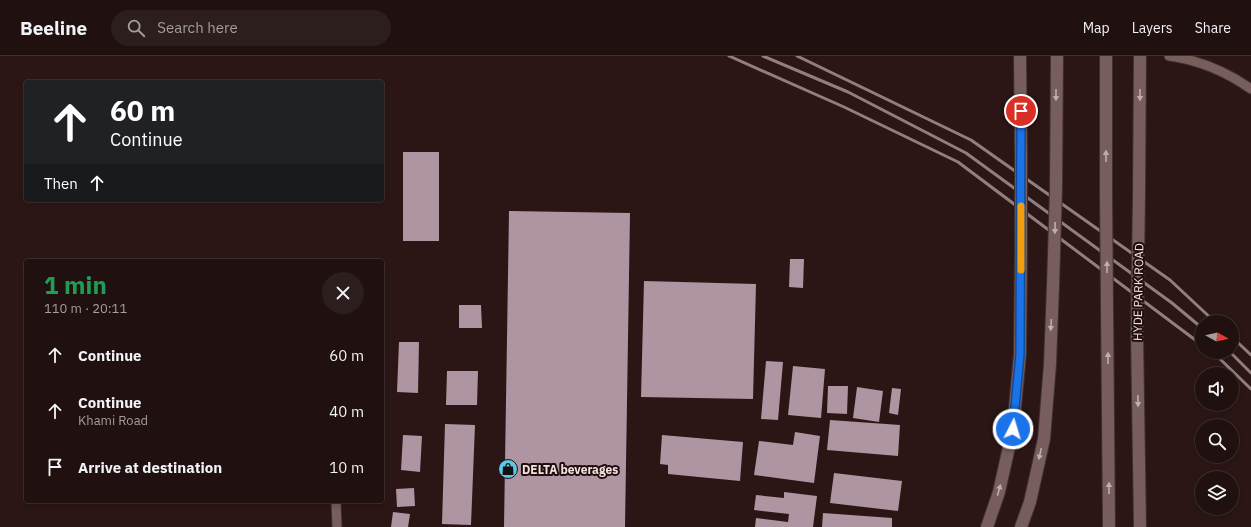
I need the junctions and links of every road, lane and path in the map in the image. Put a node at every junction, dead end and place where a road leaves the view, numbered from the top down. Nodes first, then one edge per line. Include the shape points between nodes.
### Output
1 (1020, 56) edge
2 (1057, 56) edge
3 (1106, 56) edge
4 (1140, 56) edge
5 (1169, 56) edge
6 (1251, 89) edge
7 (336, 503) edge
8 (337, 527) edge
9 (986, 527) edge
10 (1021, 527) edge
11 (1109, 527) edge
12 (1140, 527) edge

9 -> 1 main road, bridge via 999,492 1013,429 1020,354
2 -> 10 main road, bridge via 1056,189 1050,364 1044,439 1030,502
11 -> 3 main road, bridge
4 -> 12 main road, HYDE PARK ROAD, bridge via 1137,334
5 - 6 lane via 1207,65
7 - 8 lane

